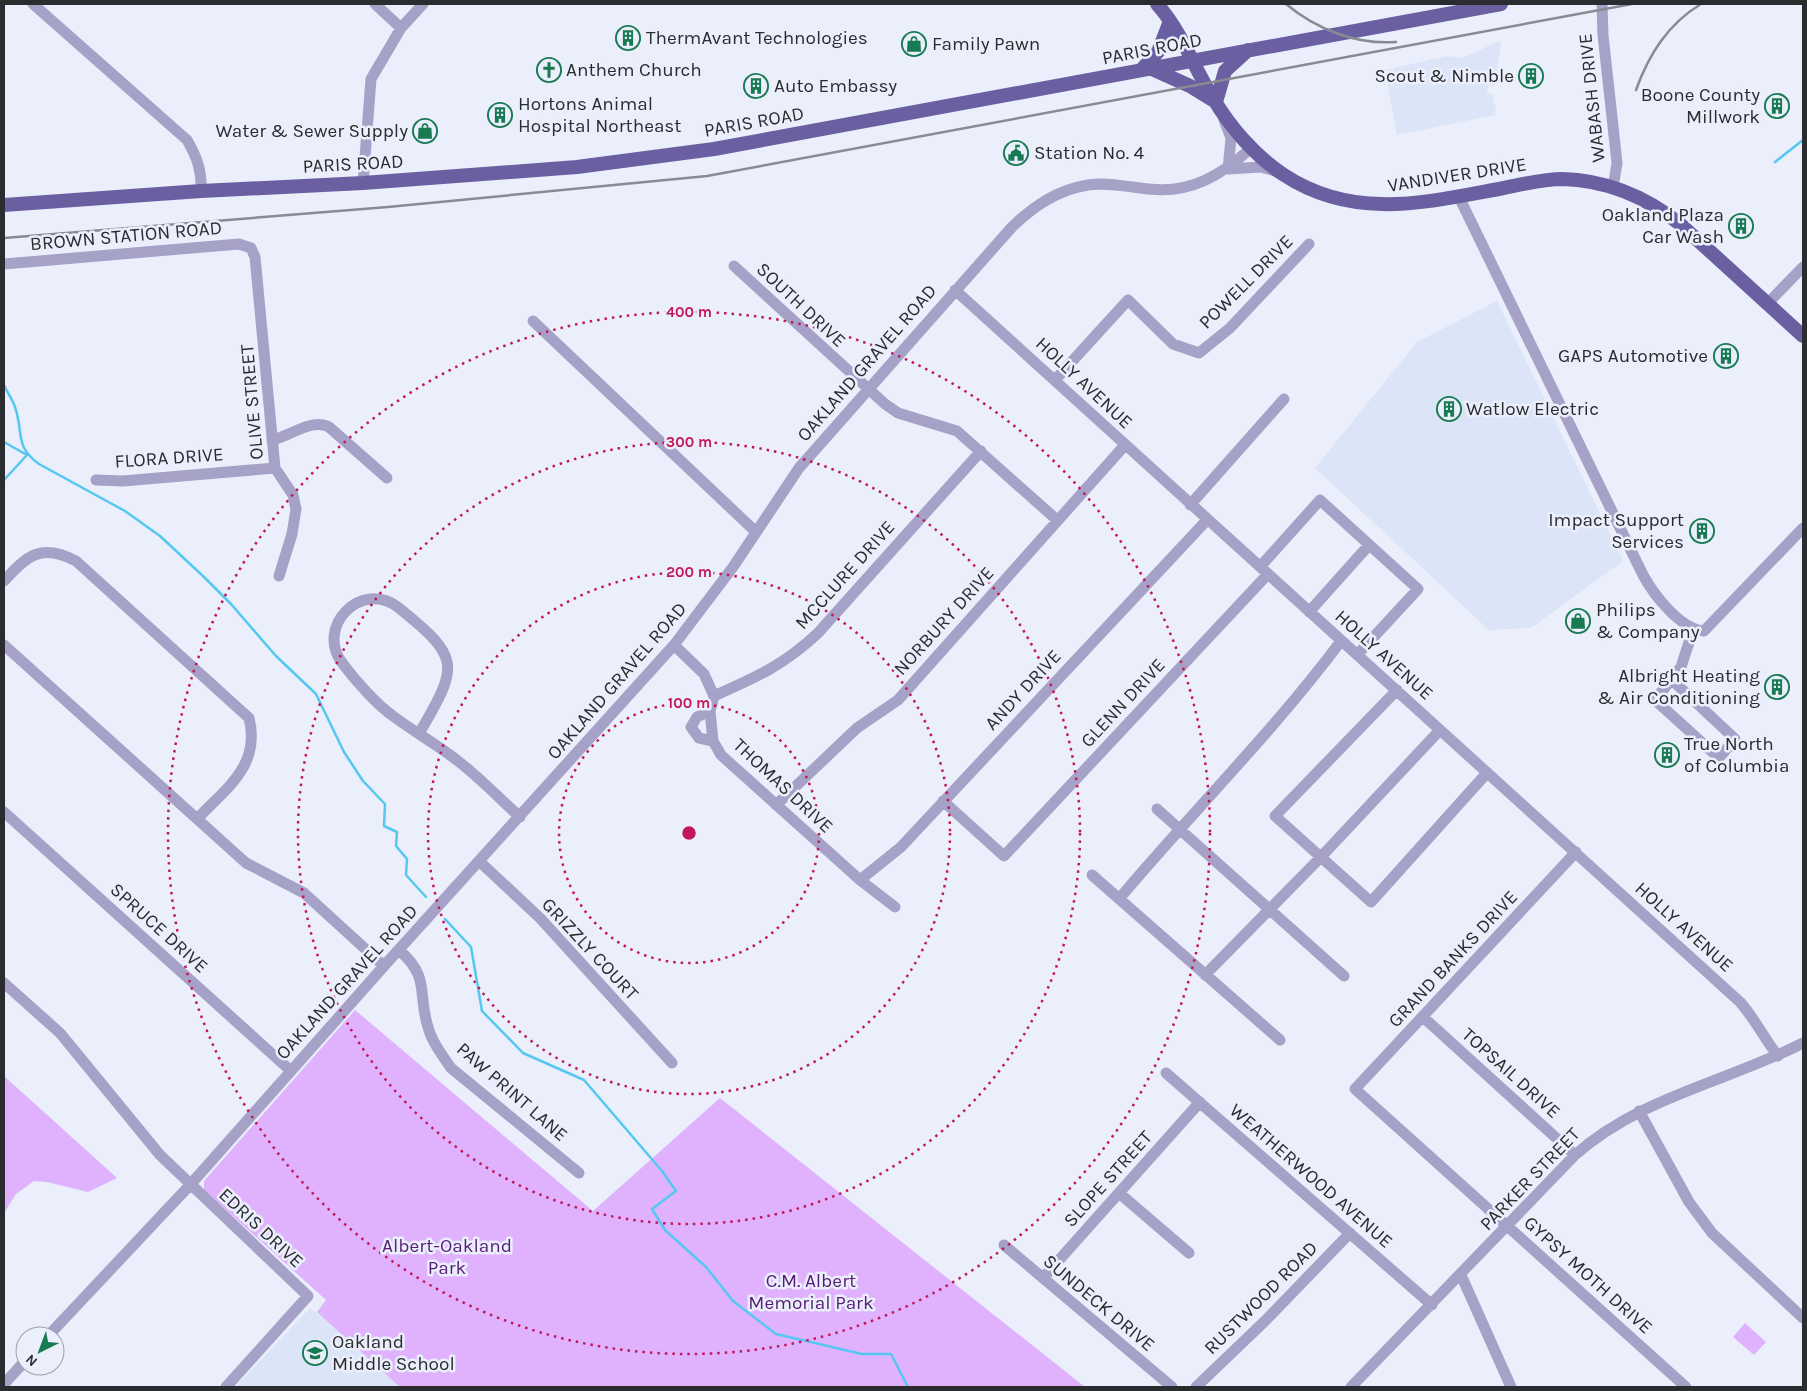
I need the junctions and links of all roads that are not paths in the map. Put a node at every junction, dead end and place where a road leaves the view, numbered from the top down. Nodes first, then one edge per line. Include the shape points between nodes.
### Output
1 (33, 4) edge
2 (375, 4) edge
3 (423, 4) edge
4 (1157, 4) edge
5 (1501, 4) edge
6 (1602, 4) edge
7 (1170, 21) junction
8 (401, 28) junction
9 (1248, 50) junction
10 (1194, 60) junction
11 (1146, 69) junction
12 (1218, 105) junction
13 (1251, 148) junction
14 (1228, 169) junction
15 (1283, 174) junction
16 (363, 184) junction
17 (1613, 188) junction
18 (201, 191) junction
19 (1458, 197) junction
20 (4, 205) edge
21 (1309, 244) dead end
22 (251, 248) joint
23 (4, 264) edge
24 (734, 266) dead end
25 (1803, 267) edge
26 (955, 290) junction
27 (1768, 303) junction
28 (533, 322) dead end
29 (1803, 336) edge
30 (1055, 380) junction
31 (867, 389) junction
32 (1284, 399) dead end
33 (272, 440) junction
34 (1124, 444) junction
35 (981, 452) junction
36 (275, 468) junction
37 (387, 478) dead end
38 (96, 480) dead end
39 (1190, 505) junction
40 (1057, 520) junction
41 (1207, 520) junction
42 (1803, 528) edge
43 (756, 532) junction
44 (1369, 545) junction
45 (1264, 570) junction
46 (279, 576) dead end
47 (4, 581) edge
48 (1309, 612) junction
49 (1699, 631) junction
50 (1341, 641) junction
51 (4, 645) edge
52 (674, 645) junction
53 (1357, 655) junction
54 (1672, 680) junction
55 (1398, 690) junction
56 (714, 696) junction
57 (710, 711) junction
58 (1440, 730) junction
59 (420, 732) junction
60 (713, 741) junction
61 (1486, 774) junction
62 (943, 801) junction
63 (776, 805) junction
64 (1157, 809) dead end
65 (4, 812) edge
66 (520, 817) junction
67 (197, 819) junction
68 (1180, 827) junction
69 (1576, 852) junction
70 (1320, 858) junction
71 (479, 861) junction
72 (1092, 874) dead end
73 (860, 880) junction
74 (1119, 899) junction
75 (895, 907) dead end
76 (1271, 908) junction
77 (400, 950) junction
78 (384, 966) junction
79 (1205, 975) junction
80 (1344, 976) dead end
81 (4, 983) edge
82 (1423, 1017) junction
83 (1280, 1040) dead end
84 (1803, 1043) edge
85 (1778, 1056) junction
86 (672, 1063) dead end
87 (291, 1071) junction
88 (1166, 1073) dead end
89 (1355, 1089) joint
90 (1200, 1102) junction
91 (1639, 1112) junction
92 (1575, 1155) junction
93 (579, 1173) dead end
94 (190, 1185) junction
95 (1119, 1193) junction
96 (1508, 1226) junction
97 (1350, 1233) junction
98 (1004, 1245) dead end
99 (1189, 1253) dead end
100 (1461, 1276) junction
101 (1043, 1278) junction
102 (1432, 1305) junction
103 (1803, 1318) edge
104 (57, 1326) edge
105 (15, 1372) edge
106 (4, 1384) edge
107 (226, 1387) edge
108 (1172, 1387) edge
109 (1196, 1387) edge
110 (1351, 1387) edge
111 (1511, 1387) edge
112 (1686, 1387) edge

1 - 18 street via 187,140 199,163
2 - 8 street
3 - 8 street
4 - 7 main road, VANDIVER DRIVE
5 - 9 main road, PARIS ROAD
6 - 17 street, WABASH DRIVE via 1617,163
7 - 10 main road, VANDIVER DRIVE
7 - 11 main road via 1158,52
8 - 16 street via 371,79
9 - 10 main road, PARIS ROAD
9 - 12 main road via 1225,71
10 - 11 main road, PARIS ROAD
10 - 12 main road, VANDIVER DRIVE
11 - 12 main road via 1190,86
11 - 16 main road, PARIS ROAD via 714,149 577,167
12 - 13 main road, VANDIVER DRIVE
12 - 14 street via 1230,138
13 - 14 street, OAKLAND GRAVEL ROAD
13 - 15 main road, VANDIVER DRIVE
14 - 15 street via 1261,167
14 - 26 street, OAKLAND GRAVEL ROAD via 1200,183 1174,189 1087,185 1051,196 1028,211
15 - 19 main road, VANDIVER DRIVE via 1311,190 1339,200 1368,205
16 - 18 main road, PARIS ROAD
17 - 19 main road, VANDIVER DRIVE via 1562,179
17 - 27 main road, VANDIVER DRIVE via 1636,195 1660,209
18 - 20 main road, PARIS ROAD
19 - 49 street via 1642,575 1662,603
21 - 30 street, POWELL DRIVE via 1230,328 1199,353 1173,344 1128,300
22 - 23 street, BROWN STATION ROAD via 239,244
22 - 33 street, OLIVE STREET via 256,257
24 - 31 street, SOUTH DRIVE
25 - 27 street
26 - 30 street, HOLLY AVENUE
26 - 31 street, OAKLAND GRAVEL ROAD
27 - 29 main road, VANDIVER DRIVE
28 - 43 street
30 - 34 street, HOLLY AVENUE
31 - 35 street, SOUTH DRIVE via 898,413 958,431
31 - 43 street, OAKLAND GRAVEL ROAD via 800,468
32 - 39 street
33 - 36 street, OLIVE STREET
33 - 37 street via 322,424
34 - 39 street, HOLLY AVENUE
34 - 40 street, NORBURY DRIVE
35 - 40 street, SOUTH DRIVE
35 - 56 street, MCCLURE DRIVE via 794,656 765,674
36 - 38 street, FLORA DRIVE via 123,481
36 - 46 street, OLIVE STREET via 293,495 296,509
39 - 41 street, HOLLY AVENUE
40 - 63 street, NORBURY DRIVE via 898,700 857,728
41 - 45 street, HOLLY AVENUE
41 - 62 street, ANDY DRIVE
42 - 49 street
43 - 52 street, OAKLAND GRAVEL ROAD
44 - 45 street, GLENN DRIVE via 1320,500
44 - 48 street
44 - 53 street via 1418,589
45 - 48 street, HOLLY AVENUE
45 - 62 street, GLENN DRIVE via 1004,856
47 - 67 street via 19,564 38,552 59,552 76,561 249,718 253,735 251,754 240,774
48 - 50 street, HOLLY AVENUE
49 - 54 street
50 - 53 street, HOLLY AVENUE
50 - 68 street via 1304,691
51 - 67 street
52 - 56 street via 704,674
52 - 66 street, OAKLAND GRAVEL ROAD
53 - 55 street, HOLLY AVENUE
54 - 54 street via 1735,739 1718,758 1655,700
55 - 58 street, HOLLY AVENUE
55 - 70 street via 1275,816
56 - 57 street, THOMAS DRIVE
57 - 60 street, THOMAS DRIVE
57 - 60 street via 697,717 691,727 699,738
58 - 61 street, HOLLY AVENUE
58 - 70 street
59 - 59 street via 392,715 342,663 336,652 333,638 336,625 354,604 366,598 393,604 444,650 449,676
59 - 66 street via 460,762
60 - 63 street, THOMAS DRIVE via 721,756
61 - 69 street, HOLLY AVENUE
61 - 70 street via 1371,902
62 - 73 street, ANDY DRIVE via 901,847
63 - 73 street, THOMAS DRIVE
64 - 68 street
65 - 87 street, SPRUCE DRIVE
66 - 71 street, OAKLAND GRAVEL ROAD
67 - 78 street via 246,863 304,893
68 - 74 street
68 - 76 street
69 - 82 street, GRAND BANKS DRIVE
69 - 85 street, HOLLY AVENUE via 1740,1002
70 - 76 street
71 - 77 street, OAKLAND GRAVEL ROAD
71 - 86 street, GRIZZLY COURT via 540,918
72 - 74 street
73 - 75 street, THOMAS DRIVE
74 - 79 street
76 - 79 street
76 - 80 street
77 - 78 street, OAKLAND GRAVEL ROAD
77 - 93 street, PAW PRINT LANE via 413,962 422,981 428,1027 438,1050 451,1068
78 - 87 street, OAKLAND GRAVEL ROAD
79 - 83 street
81 - 94 street, EDRIS DRIVE via 60,1034 160,1155
82 - 89 street, GRAND BANKS DRIVE
82 - 92 street, TOPSAIL DRIVE
84 - 85 street, PARKER STREET
85 - 91 street, PARKER STREET
87 - 94 street, OAKLAND GRAVEL ROAD
88 - 90 street, WEATHERWOOD AVENUE
89 - 96 street, GYPSY MOTH DRIVE
90 - 95 street, SLOPE STREET
90 - 97 street, WEATHERWOOD AVENUE
91 - 92 street, PARKER STREET via 1597,1136
91 - 103 street via 1689,1202 1712,1233
92 - 96 street, PARKER STREET
94 - 104 street, OAKLAND GRAVEL ROAD
94 - 107 street, EDRIS DRIVE via 308,1296
95 - 99 street
95 - 101 street, SLOPE STREET
96 - 100 street, PARKER STREET
96 - 112 street, GYPSY MOTH DRIVE
97 - 102 street, WEATHERWOOD AVENUE
97 - 109 street, RUSTWOOD ROAD
98 - 101 street, SUNDECK DRIVE
100 - 102 street, PARKER STREET
100 - 111 street
101 - 108 street, SUNDECK DRIVE
102 - 110 street, PARKER STREET
105 - 106 street

